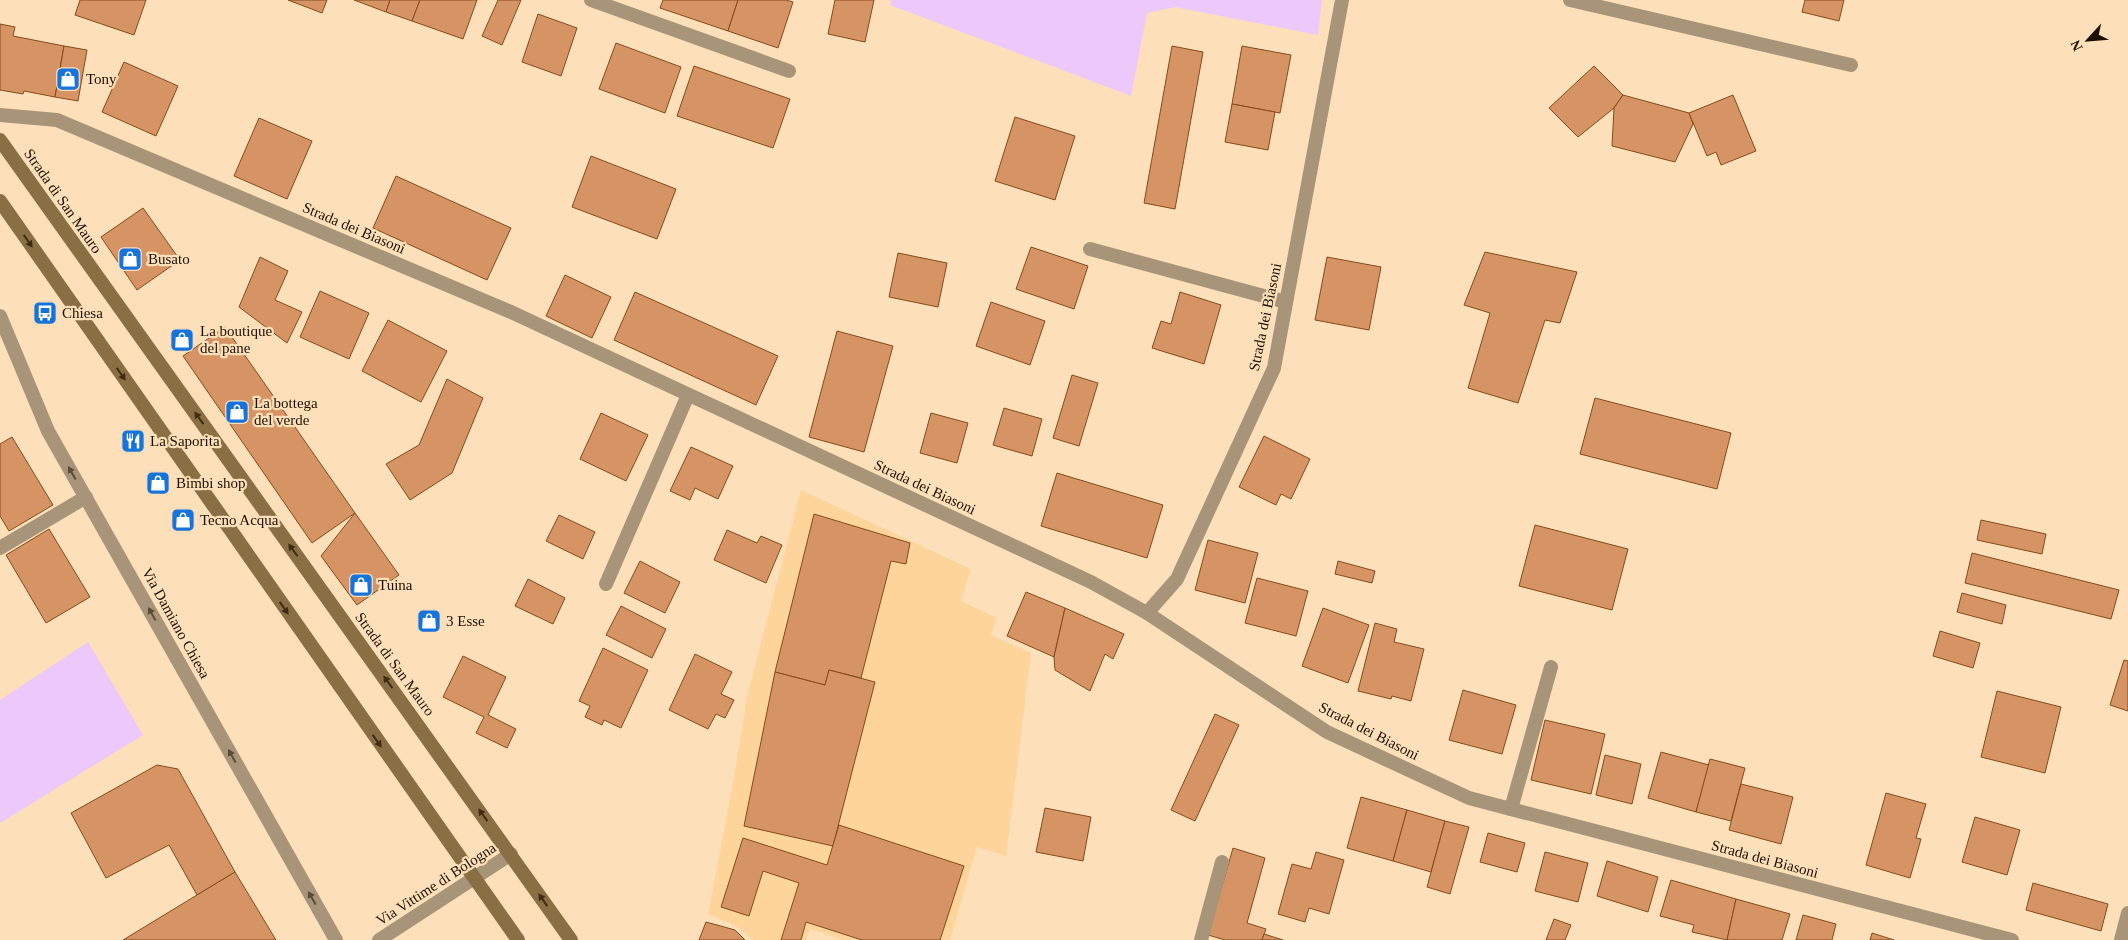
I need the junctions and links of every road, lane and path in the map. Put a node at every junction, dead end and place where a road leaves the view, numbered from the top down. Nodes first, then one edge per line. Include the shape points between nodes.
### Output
1 (591, 0) edge
2 (1342, 0) edge
3 (1570, 0) edge
4 (1850, 65) dead end
5 (789, 71) dead end
6 (0, 115) edge
7 (0, 140) edge
8 (0, 201) edge
9 (1090, 249) dead end
10 (1286, 302) junction
11 (0, 316) edge
12 (688, 395) junction
13 (86, 497) junction
14 (0, 548) edge
15 (606, 584) dead end
16 (1146, 613) junction
17 (1551, 667) dead end
18 (1510, 809) junction
19 (511, 854) junction
20 (1222, 862) dead end
21 (474, 878) junction
22 (2128, 913) edge
23 (336, 940) edge
24 (379, 940) edge
25 (518, 940) edge
26 (571, 940) edge
27 (1201, 940) edge
28 (2012, 940) edge
29 (2121, 940) edge

1 - 5 street
2 - 10 street, Strada dei Biasoni
3 - 4 street
6 - 12 street, Strada dei Biasoni via 57,120 511,312
19 -> 7 main road, Strada di San Mauro
8 -> 21 main road
9 - 10 street
10 - 16 street, Strada dei Biasoni via 1274,368 1177,579
13 -> 11 street, Via Damiano Chiesa via 48,431
12 - 15 street
12 - 16 street, Strada dei Biasoni via 1091,582
13 - 14 street
23 -> 13 street, Via Damiano Chiesa
16 - 18 street, Strada dei Biasoni via 1327,732 1469,798
17 - 18 street
18 - 28 street, Strada dei Biasoni
19 - 21 street, Via Vittime di Bologna
26 -> 19 main road, Strada di San Mauro
20 - 27 street
21 - 24 street, Via Vittime di Bologna
21 - 25 main road
22 - 29 street

